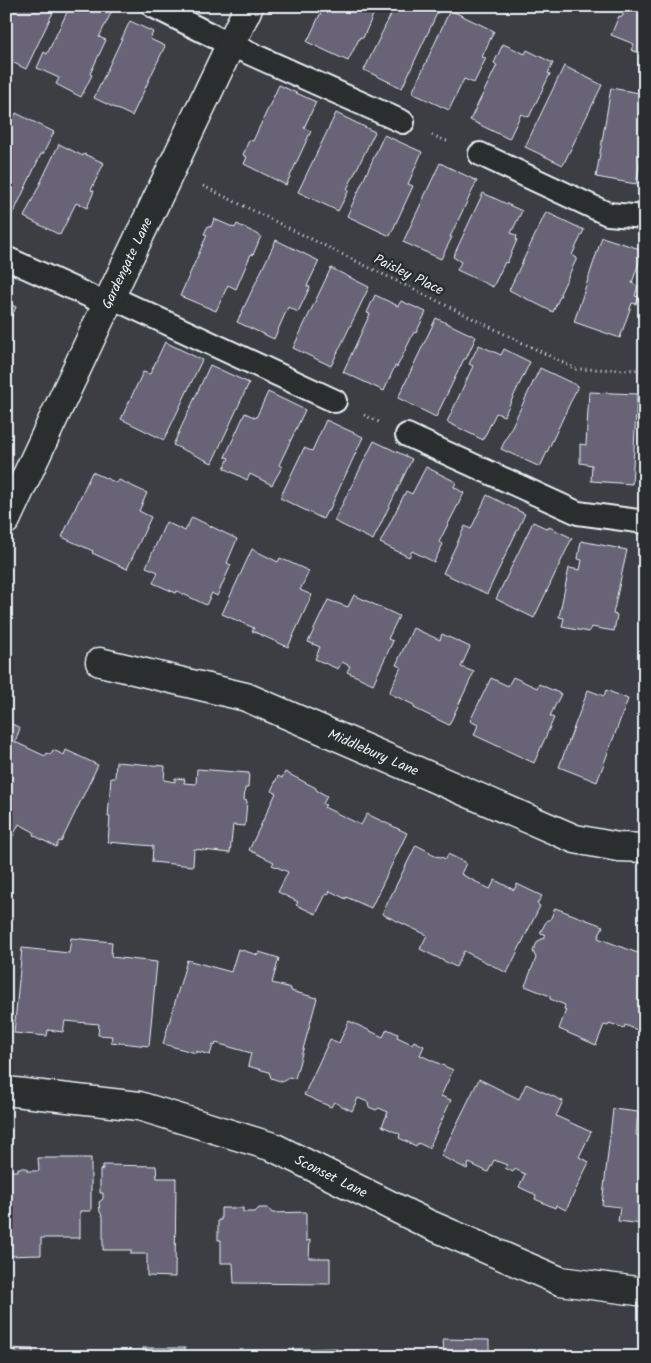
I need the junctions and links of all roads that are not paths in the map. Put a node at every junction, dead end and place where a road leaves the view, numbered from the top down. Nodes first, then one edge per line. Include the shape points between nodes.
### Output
1 (153, 6) edge
2 (249, 6) edge
3 (231, 45) junction
4 (403, 122) road end
5 (480, 154) road end
6 (645, 217) edge
7 (6, 258) edge
8 (109, 300) junction
9 (335, 401) road end
10 (407, 435) road end
11 (6, 520) edge
12 (645, 522) edge
13 (100, 662) dead end
14 (645, 848) edge
15 (6, 1091) edge
16 (645, 1292) edge

1 - 3 lane
2 - 3 street, Gardengate Lane
3 - 4 lane
3 - 8 street, Gardengate Lane
5 - 6 lane via 608,214
7 - 8 lane
8 - 9 lane
8 - 11 street, Gardengate Lane
10 - 12 lane via 578,513
13 - 14 street, Middlebury Lane via 246,697 575,838 618,847
15 - 16 street, Sconset Lane via 139,1106 273,1147 426,1223 560,1281

